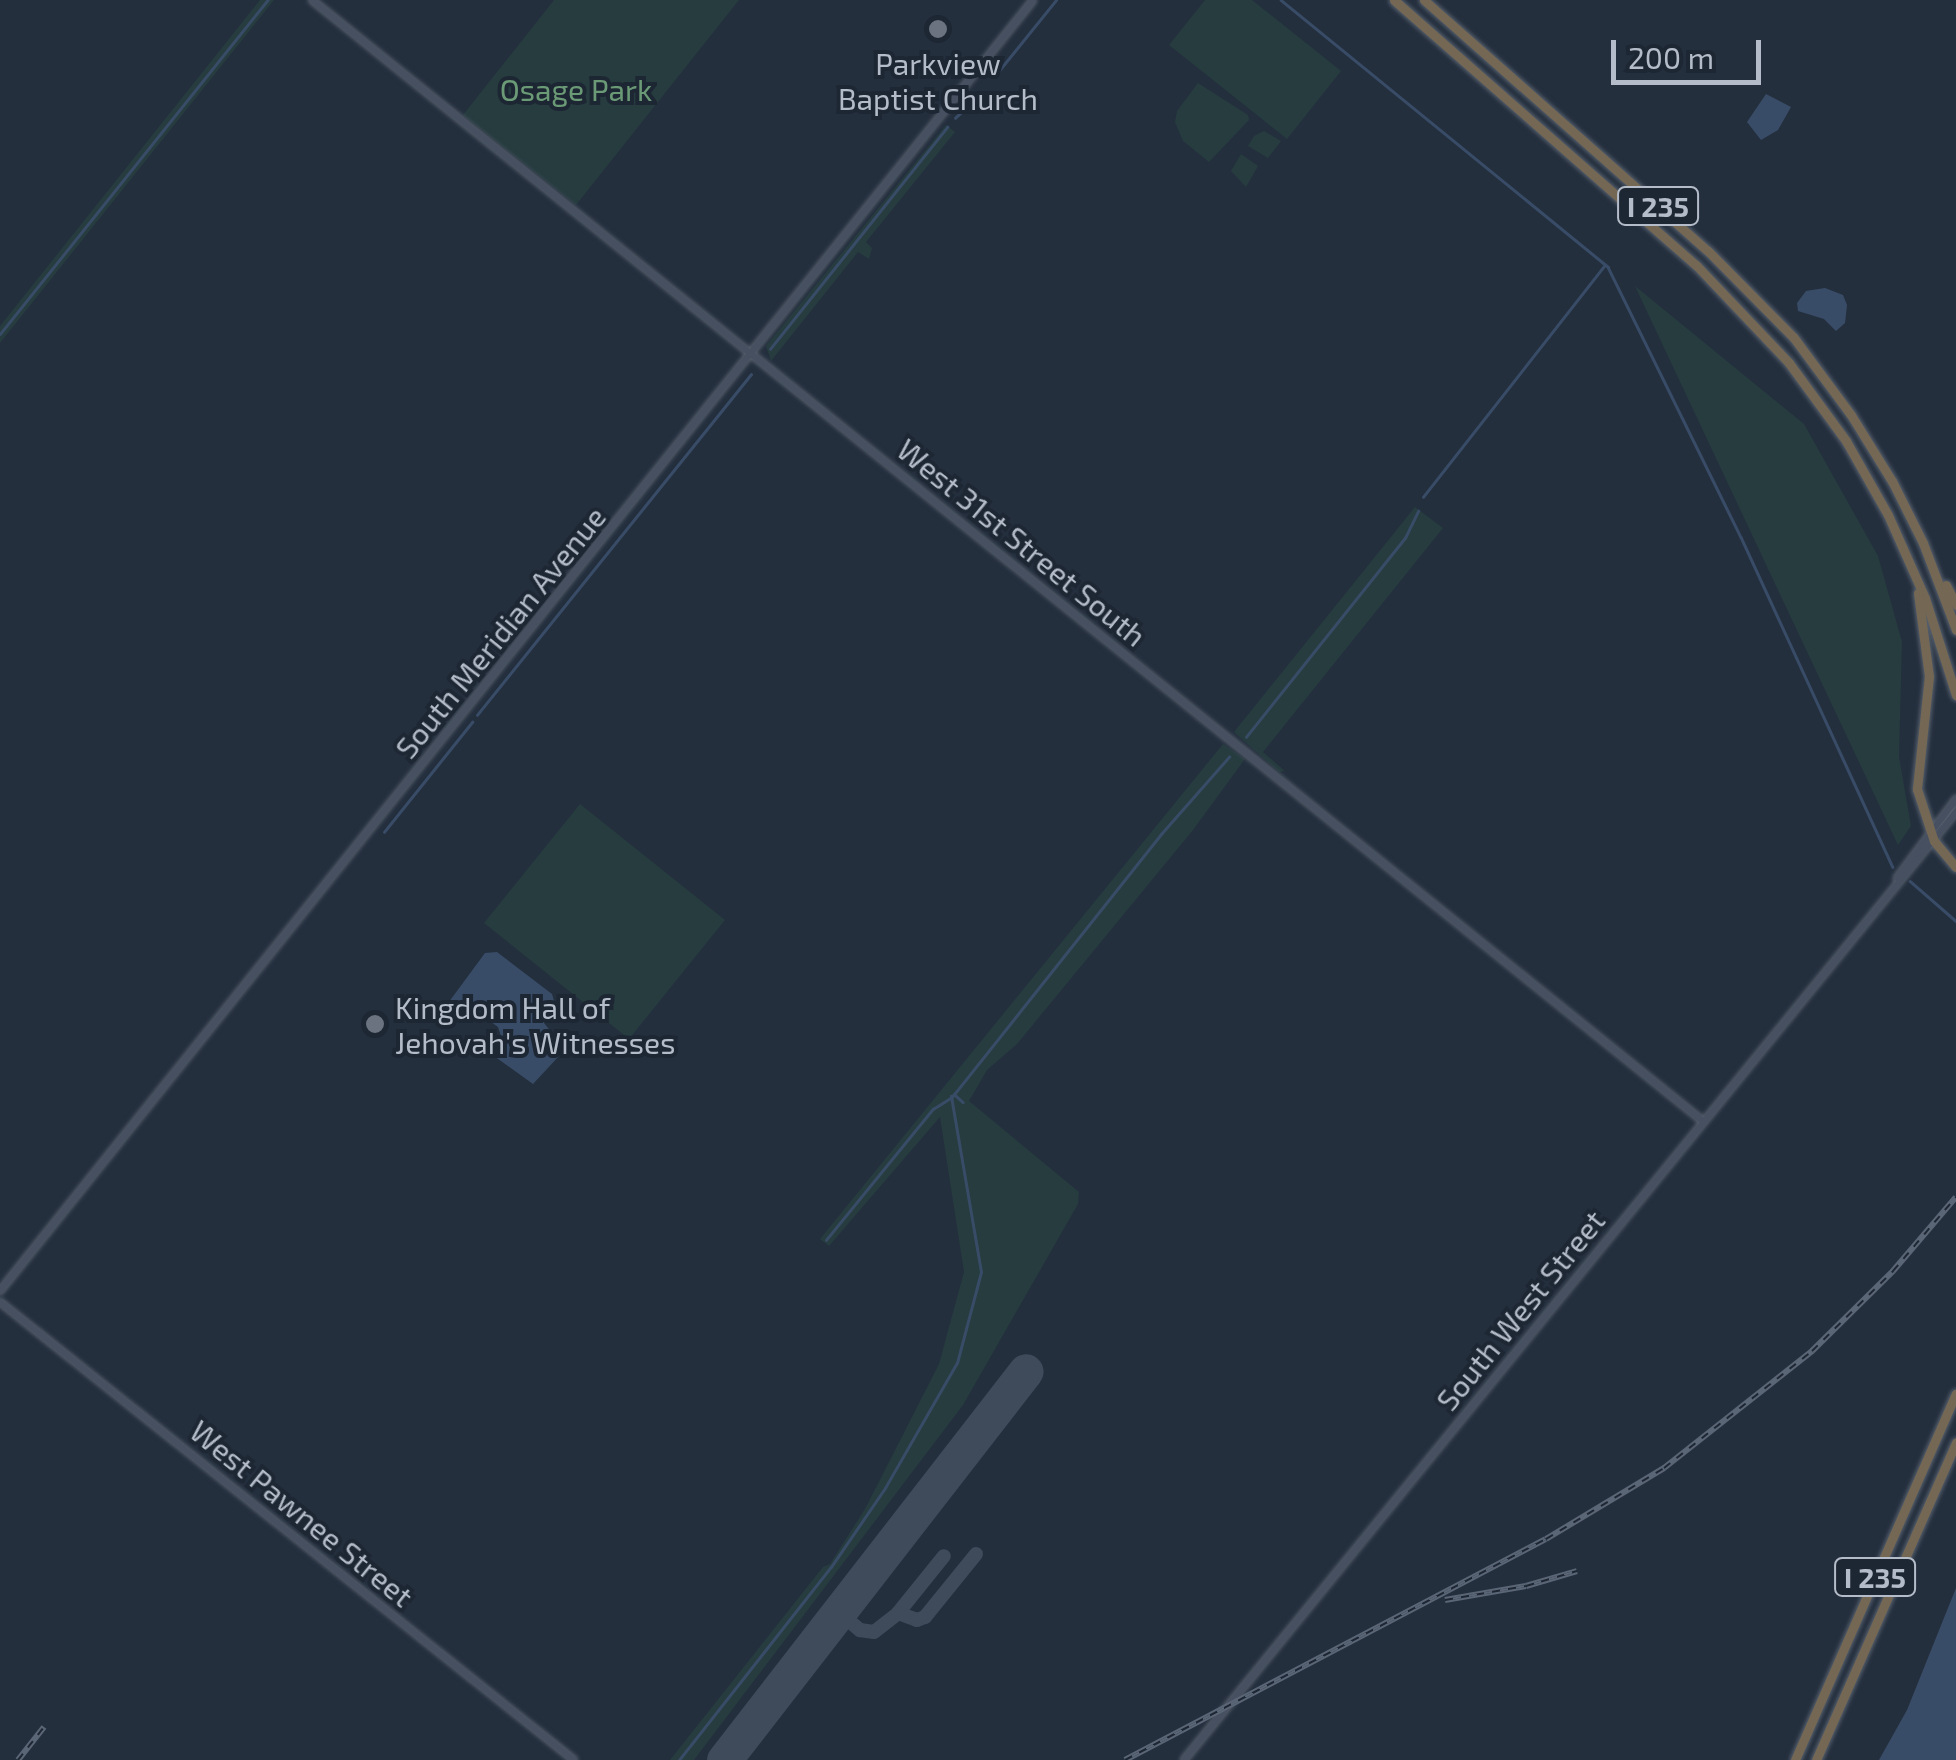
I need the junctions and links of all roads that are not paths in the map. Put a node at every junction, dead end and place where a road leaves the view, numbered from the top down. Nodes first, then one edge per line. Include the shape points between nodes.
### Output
1 (312, 0) edge
2 (1033, 0) edge
3 (1394, 0) edge
4 (1424, 0) edge
5 (752, 353) junction
6 (1910, 514) junction
7 (1906, 552) junction
8 (1956, 605) edge
9 (1956, 630) edge
10 (1956, 695) edge
11 (1956, 799) edge
12 (1956, 812) edge
13 (1932, 836) junction
14 (1956, 867) edge
15 (1703, 1121) junction
16 (0, 1291) edge
17 (0, 1302) edge
18 (1956, 1394) edge
19 (1956, 1442) edge
20 (574, 1760) edge
21 (1184, 1760) edge
22 (1795, 1760) edge
23 (1816, 1760) edge

1 - 5 street, West 31st Street South
2 - 5 street, South Meridian Avenue
3 - 7 highway, I 235 via 1762,332 1846,441
4 - 6 highway, I 235 via 1772,312 1843,404
5 - 15 street, West 31st Street South
5 - 16 street, South Meridian Avenue
6 - 8 highway
6 - 9 highway, I 235
7 - 10 highway, I 235
7 - 13 highway via 1928,648 1929,696 1916,772
11 - 13 street, South West Street
12 - 13 street, South West Street
13 - 14 highway
13 - 15 street, South West Street
15 - 21 street, South West Street
17 - 20 street, West Pawnee Street
18 - 22 highway, I 235
19 - 23 highway, I 235

